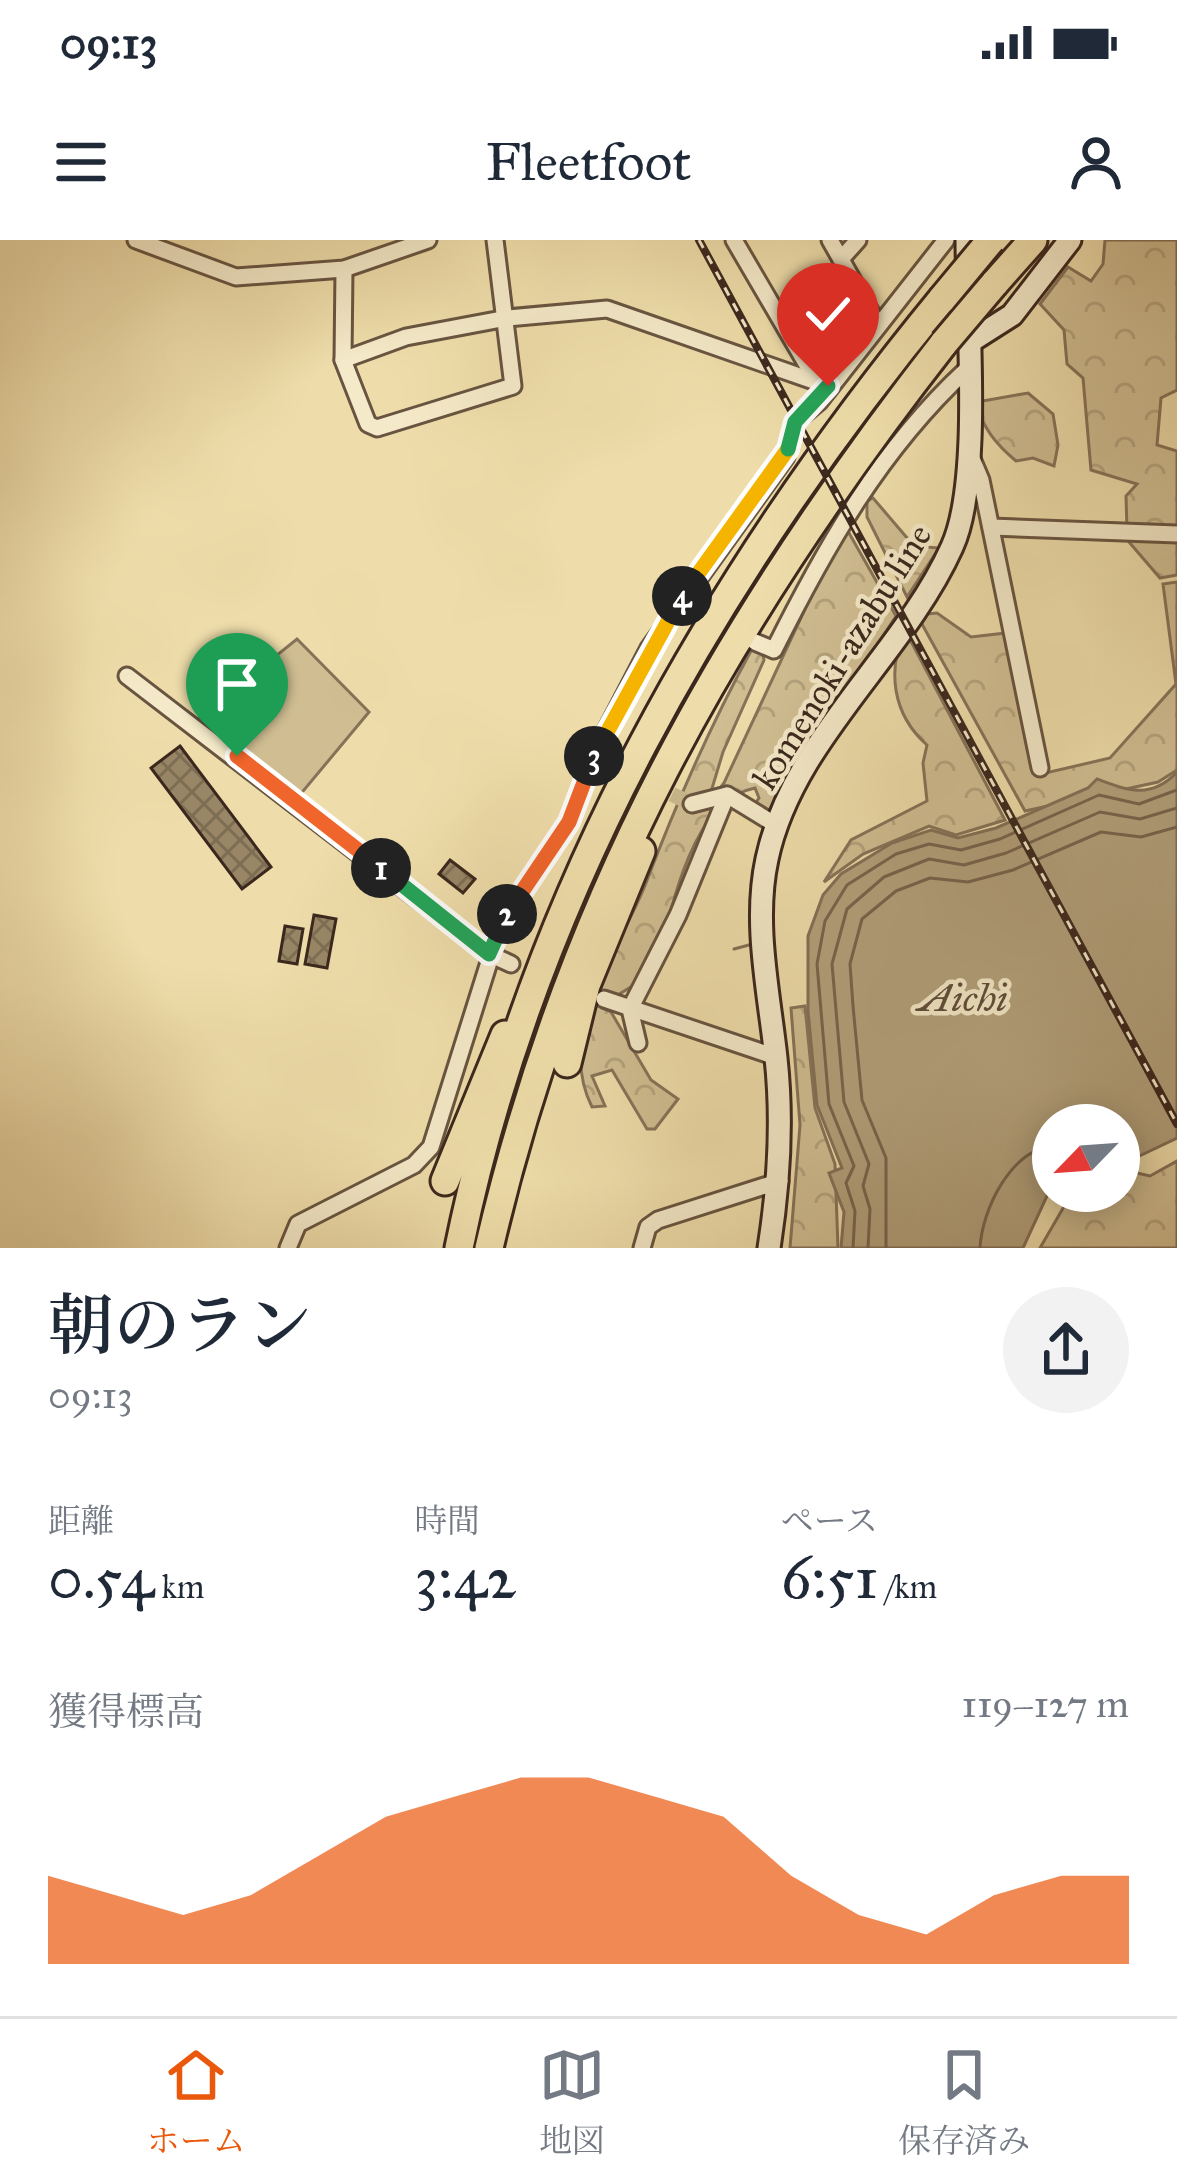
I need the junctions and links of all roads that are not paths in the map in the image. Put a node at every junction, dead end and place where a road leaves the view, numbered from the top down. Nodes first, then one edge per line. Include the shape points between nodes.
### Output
1 (136, 240) edge
2 (422, 240) edge
3 (495, 240) edge
4 (734, 240) edge
5 (830, 240) edge
6 (858, 240) edge
7 (946, 240) edge
8 (967, 240) edge
9 (991, 240) edge
10 (1033, 240) edge
11 (1070, 240) edge
12 (842, 259) junction
13 (344, 269) junction
14 (507, 318) junction
15 (878, 326) junction
16 (956, 343) junction
17 (343, 360) junction
18 (966, 370) junction
19 (821, 381) junction
20 (969, 452) junction
21 (991, 527) junction
22 (1177, 534) edge
23 (682, 596) junction
24 (699, 606) dead end
25 (755, 643) dead end
26 (716, 670) junction
27 (127, 676) dead end
28 (1040, 768) dead end
29 (727, 795) junction
30 (692, 804) tunnel mouth
31 (776, 825) junction
32 (587, 861) junction
33 (489, 954) junction
34 (511, 964) dead end
35 (604, 999) dead end
36 (630, 1009) junction
37 (638, 1043) dead end
38 (776, 1057) junction
39 (566, 1063) dead end
40 (445, 1181) dead end
41 (780, 1181) junction
42 (288, 1248) edge
43 (459, 1248) edge
44 (489, 1248) edge
45 (642, 1248) edge
46 (769, 1248) edge

1 - 13 street via 229,277
2 - 13 street
3 - 14 street
4 - 19 street
5 - 12 street
6 - 12 street
7 - 15 street
8 - 16 main road, komenoki-azabu line
9 - 32 highway, bridge via 843,420 740,573 642,744
10 - 16 highway, bridge
11 - 16 main road via 1012,315
12 - 15 street
13 - 17 street
14 - 17 street via 406,337
14 - 17 street via 512,387 377,428 368,424
14 - 19 street via 607,309
15 - 19 street
16 - 18 main road, komenoki-azabu line
16 - 26 highway via 815,512
18 - 20 main road, komenoki-azabu line
18 - 25 street via 876,467 773,650
19 - 23 street via 795,422 786,457
20 - 21 street
20 - 31 main road, komenoki-azabu line via 953,546
21 - 22 street
21 - 28 street
23 - 24 street
23 - 33 street via 602,761
26 - 39 highway via 586,985
26 - 44 highway via 597,904 532,1088
27 - 33 street
29 - 30 street
29 - 31 street
29 - 36 street
31 - 38 main road, komenoki-azabu line via 762,894
32 - 40 highway via 485,1076
32 - 43 highway via 518,1043
33 - 34 street
33 - 42 street via 431,1147 414,1165 298,1223
35 - 36 street
36 - 37 street
36 - 38 street
38 - 41 main road, komenoki-azabu line
41 - 45 street via 658,1220
41 - 46 main road, komenoki-azabu line

